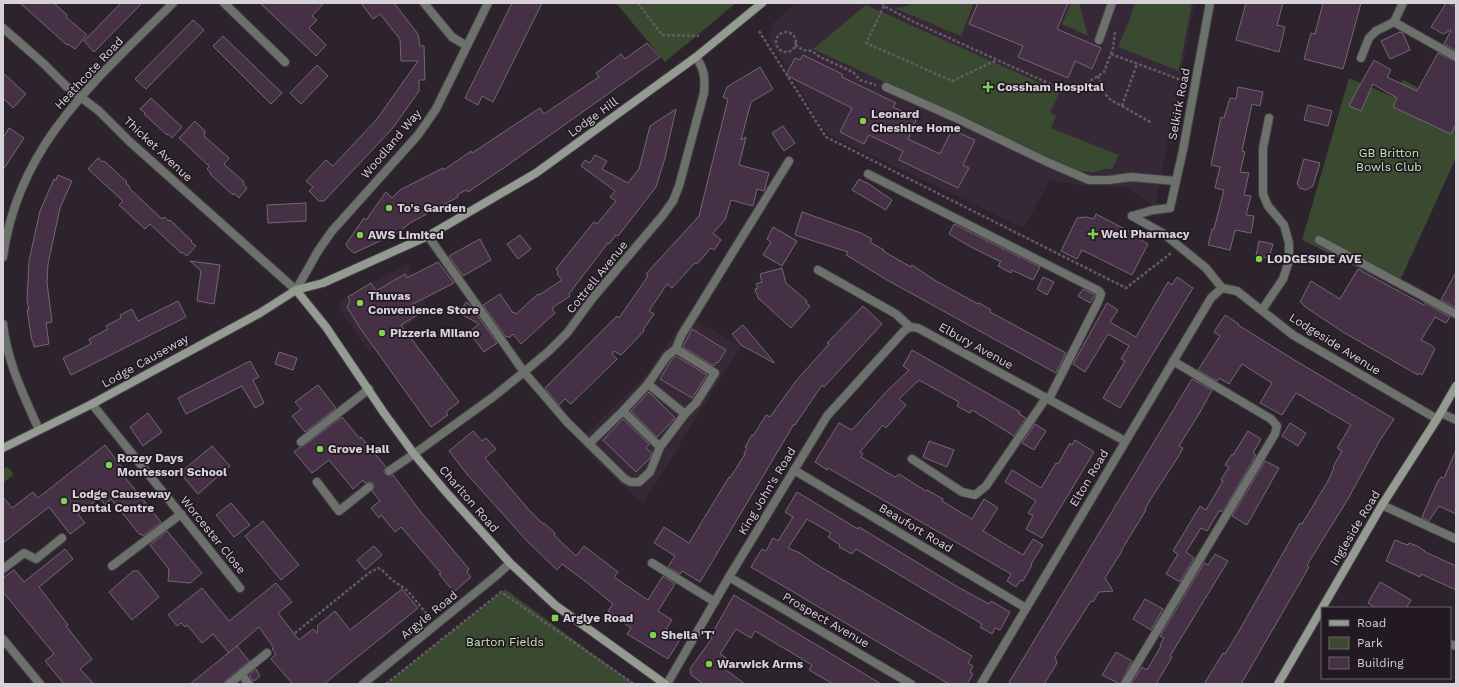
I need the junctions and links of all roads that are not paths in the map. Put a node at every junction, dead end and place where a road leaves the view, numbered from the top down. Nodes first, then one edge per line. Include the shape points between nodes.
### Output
1 (173, 3) edge
2 (224, 3) edge
3 (424, 3) edge
4 (488, 3) edge
5 (762, 3) edge
6 (1112, 3) edge
7 (1210, 3) edge
8 (1403, 3) edge
9 (1394, 22) junction
10 (3, 28) edge
11 (1099, 40) dead end
12 (467, 46) junction
13 (696, 57) junction
14 (1456, 57) edge
15 (1361, 58) dead end
16 (285, 62) dead end
17 (886, 88) road end
18 (80, 96) junction
19 (1269, 118) dead end
20 (789, 161) dead end
21 (868, 174) dead end
22 (1176, 180) junction
23 (428, 236) junction
24 (1319, 240) dead end
25 (3, 257) edge
26 (818, 270) dead end
27 (1222, 288) junction
28 (296, 290) junction
29 (1262, 310) junction
30 (1456, 314) edge
31 (3, 324) edge
32 (910, 326) junction
33 (676, 349) junction
34 (1173, 361) junction
35 (524, 372) junction
36 (648, 384) junction
37 (1456, 386) edge
38 (369, 389) junction
39 (1048, 398) junction
40 (92, 404) junction
41 (623, 411) junction
42 (685, 414) junction
43 (1439, 416) junction
44 (1456, 420) edge
45 (39, 430) junction
46 (1125, 441) junction
47 (301, 442) dead end
48 (590, 443) junction
49 (660, 447) junction
50 (3, 448) edge
51 (414, 454) junction
52 (912, 459) dead end
53 (794, 470) junction
54 (389, 471) dead end
55 (317, 482) dead end
56 (369, 487) dead end
57 (1382, 505) junction
58 (181, 514) junction
59 (62, 538) dead end
60 (1456, 539) edge
61 (510, 563) junction
62 (652, 564) dead end
63 (112, 566) dead end
64 (3, 570) edge
65 (729, 577) junction
66 (240, 588) dead end
67 (715, 602) junction
68 (1323, 607) edge
69 (1026, 608) junction
70 (1321, 610) edge
71 (3, 639) edge
72 (268, 653) dead end
73 (241, 674) junction
74 (40, 684) edge
75 (229, 684) edge
76 (249, 684) edge
77 (363, 684) edge
78 (666, 684) edge
79 (911, 684) edge
80 (981, 684) edge
81 (1124, 684) edge
82 (1278, 684) edge

1 - 18 street, Heathcote Road
2 - 16 street
3 - 12 street via 452,37
4 - 12 street, Woodland Way
5 - 13 street, Lodge Hill
6 - 11 street
7 - 22 street, Selkirk Road
8 - 9 street
9 - 14 street
9 - 15 street via 1376,31 1369,38
10 - 18 street, Thicket Avenue
12 - 28 street, Woodland Way via 436,109 418,135 332,230
13 - 23 street, Lodge Hill via 536,173
13 - 35 street, Cottrell Avenue via 703,68 704,93 673,201 567,333
17 - 22 street via 1089,180 1131,177
18 - 25 street, Heathcote Road via 50,137 21,189 9,225
18 - 28 street, Thicket Avenue
19 - 29 street via 1263,148 1263,194 1268,206 1284,226 1289,243 1288,262 1283,279
20 - 33 street via 681,336
21 - 39 street via 1099,291 1101,294 1098,302
22 - 27 street, Selkirk Road via 1170,208 1132,216 1164,234 1206,268
23 - 28 street, Lodge Hill via 323,283
23 - 35 street
24 - 30 street
26 - 32 street, Elbury Avenue via 896,314
27 - 29 street, Lodgeside Avenue via 1236,291
27 - 34 street, Elton Road via 1211,298
28 - 38 street, Charlton Road via 317,315
28 - 40 street, Lodge Causeway via 260,313
29 - 43 street, Lodgeside Avenue via 1293,335
31 - 45 street via 8,354
32 - 39 street, Elbury Avenue
32 - 53 street, King John's Road via 827,416
33 - 36 street via 667,356
33 - 42 street via 715,373 696,403
34 - 46 street, Elton Road
34 - 81 street via 1271,419 1277,426 1275,434
35 - 48 street via 567,422
35 - 51 street, Cottrell Avenue
36 - 41 street
36 - 42 street
37 - 43 street, Ingleside Road
38 - 47 street
38 - 51 street, Charlton Road
39 - 46 street, Elbury Avenue
39 - 52 street via 986,486 975,495 962,492
40 - 45 street, Lodge Causeway
40 - 58 street, Worcester Close
41 - 48 street
41 - 49 street
42 - 49 street
43 - 44 street, Lodgeside Avenue
43 - 57 street, Ingleside Road
45 - 50 street, Lodge Causeway
46 - 69 street, Elton Road
48 - 49 street via 631,482 639,482 650,472
51 - 54 street, Cottrell Avenue
51 - 61 street, Charlton Road
53 - 65 street, King John's Road
53 - 69 street, Beaufort Road
55 - 56 street via 339,511
57 - 60 street
57 - 68 street, Ingleside Road
58 - 63 street
58 - 66 street, Worcester Close
59 - 64 street via 36,559 24,553
61 - 77 street, Argyle Road
61 - 78 street, Charlton Road via 555,605
62 - 67 street
65 - 67 street, King John's Road
65 - 79 street, Prospect Avenue
67 - 78 street, King John's Road
69 - 80 street, Elton Road
70 - 82 street, Ingleside Road
71 - 74 street
72 - 73 street
73 - 75 street
73 - 76 street

